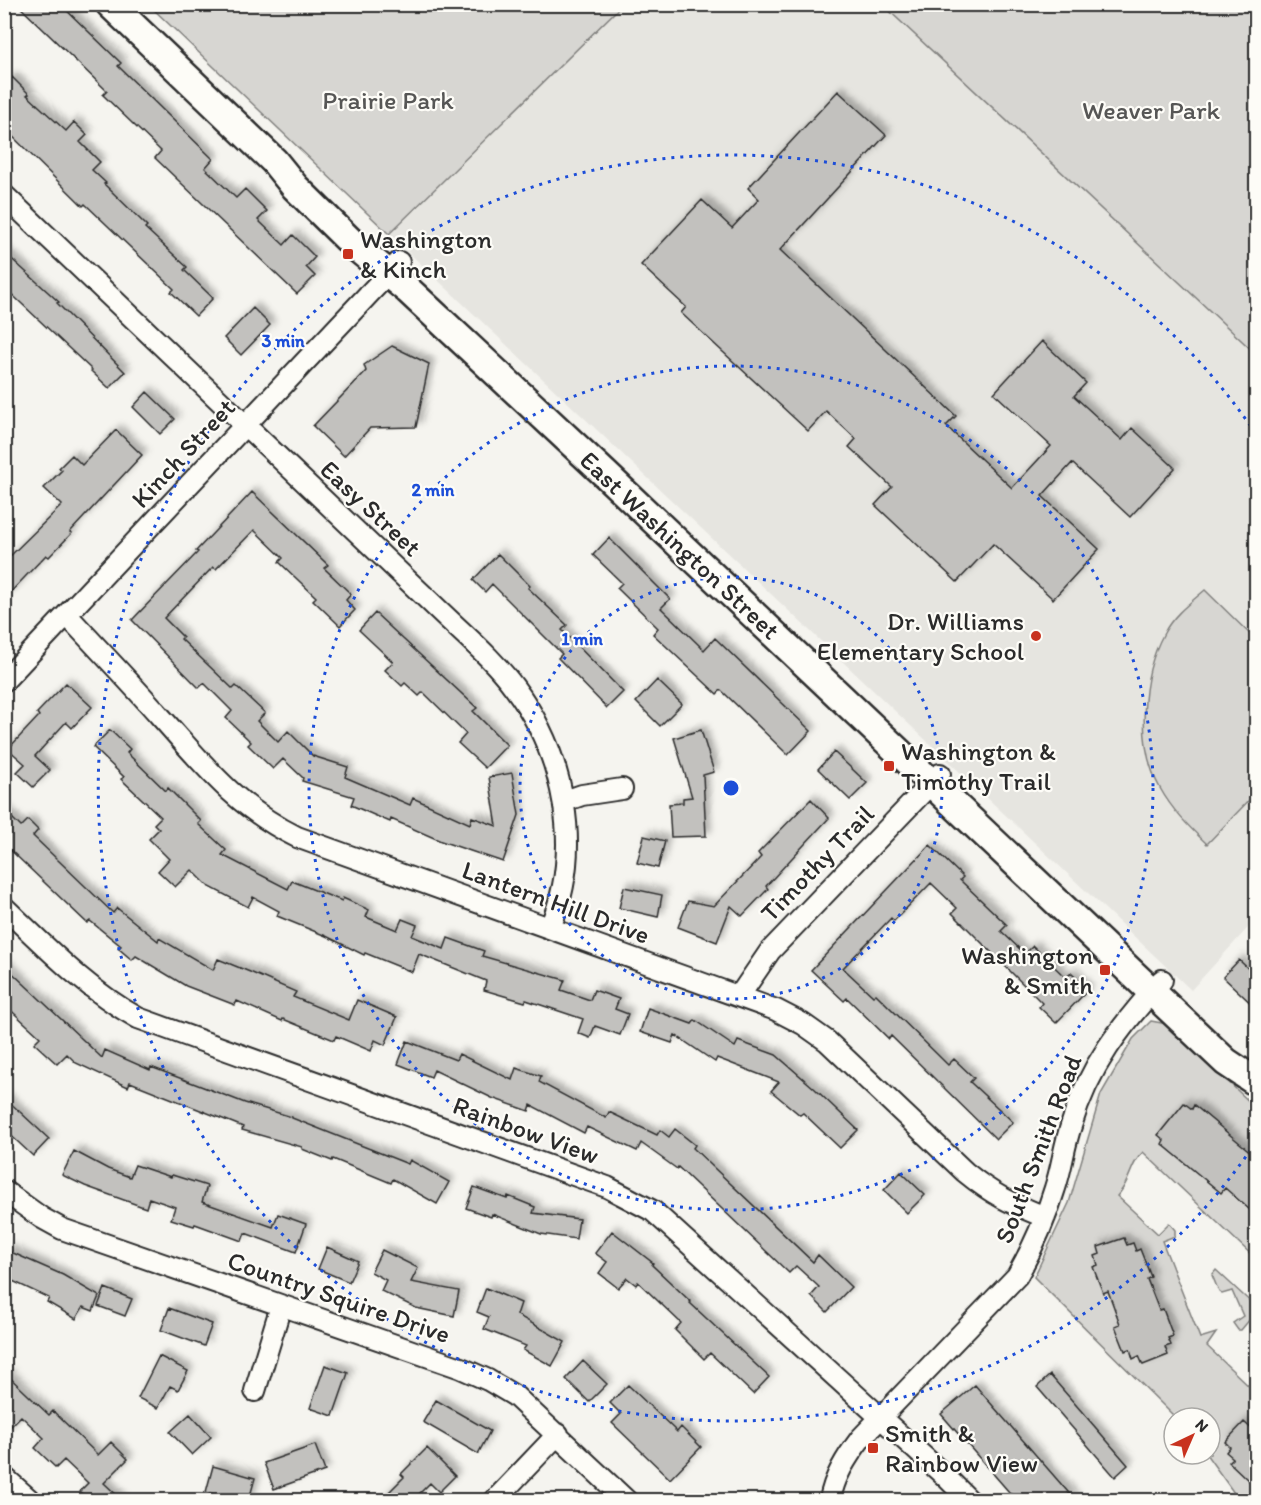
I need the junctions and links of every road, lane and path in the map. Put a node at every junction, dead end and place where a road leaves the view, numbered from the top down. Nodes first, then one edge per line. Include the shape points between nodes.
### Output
1 (110, 4) edge
2 (128, 4) edge
3 (4, 195) edge
4 (394, 267) junction
5 (246, 426) junction
6 (67, 615) junction
7 (4, 681) edge
8 (936, 779) junction
9 (622, 789) dead end
10 (565, 801) junction
11 (4, 908) edge
12 (549, 927) junction
13 (1156, 986) junction
14 (740, 995) junction
15 (1256, 1080) edge
16 (4, 1191) edge
17 (1045, 1217) junction
18 (281, 1305) junction
19 (255, 1391) dead end
20 (879, 1418) junction
21 (558, 1434) junction
22 (4, 1477) edge
23 (30, 1500) edge
24 (495, 1500) edge
25 (627, 1500) edge
26 (830, 1500) edge
27 (969, 1500) edge

1 - 4 main road, East Washington Street via 274,161 357,247
2 - 4 main road, East Washington Street
3 - 5 street, Easy Street
4 - 5 street, Kinch Street
4 - 8 main road, East Washington Street via 507,360 551,408
5 - 6 street, Kinch Street
5 - 10 street, Easy Street via 499,668 536,720
6 - 7 street, Kinch Street
6 - 12 street, Lantern Hill Drive via 219,782 272,825
8 - 13 main road, East Washington Street
8 - 14 street, Timothy Trail via 770,951
9 - 10 street
10 - 12 street, Easy Street via 564,887
11 - 20 street, Rainbow View via 95,990 138,1018 607,1187 653,1211
12 - 14 street, Lantern Hill Drive
13 - 15 main road, East Washington Street via 1235,1048
13 - 17 street, South Smith Road via 1116,1033 1084,1092
14 - 17 street, Lantern Hill Drive via 803,1024 965,1173 1008,1203
16 - 18 street, Country Squire Drive via 62,1229
17 - 20 street, South Smith Road via 1017,1275
18 - 19 street
18 - 21 street, Country Squire Drive via 488,1380 515,1396
20 - 26 street, South Smith Road via 849,1453 833,1483
20 - 27 street, Rainbow View
21 - 24 street
21 - 25 street, Country Squire Drive
22 - 23 street

